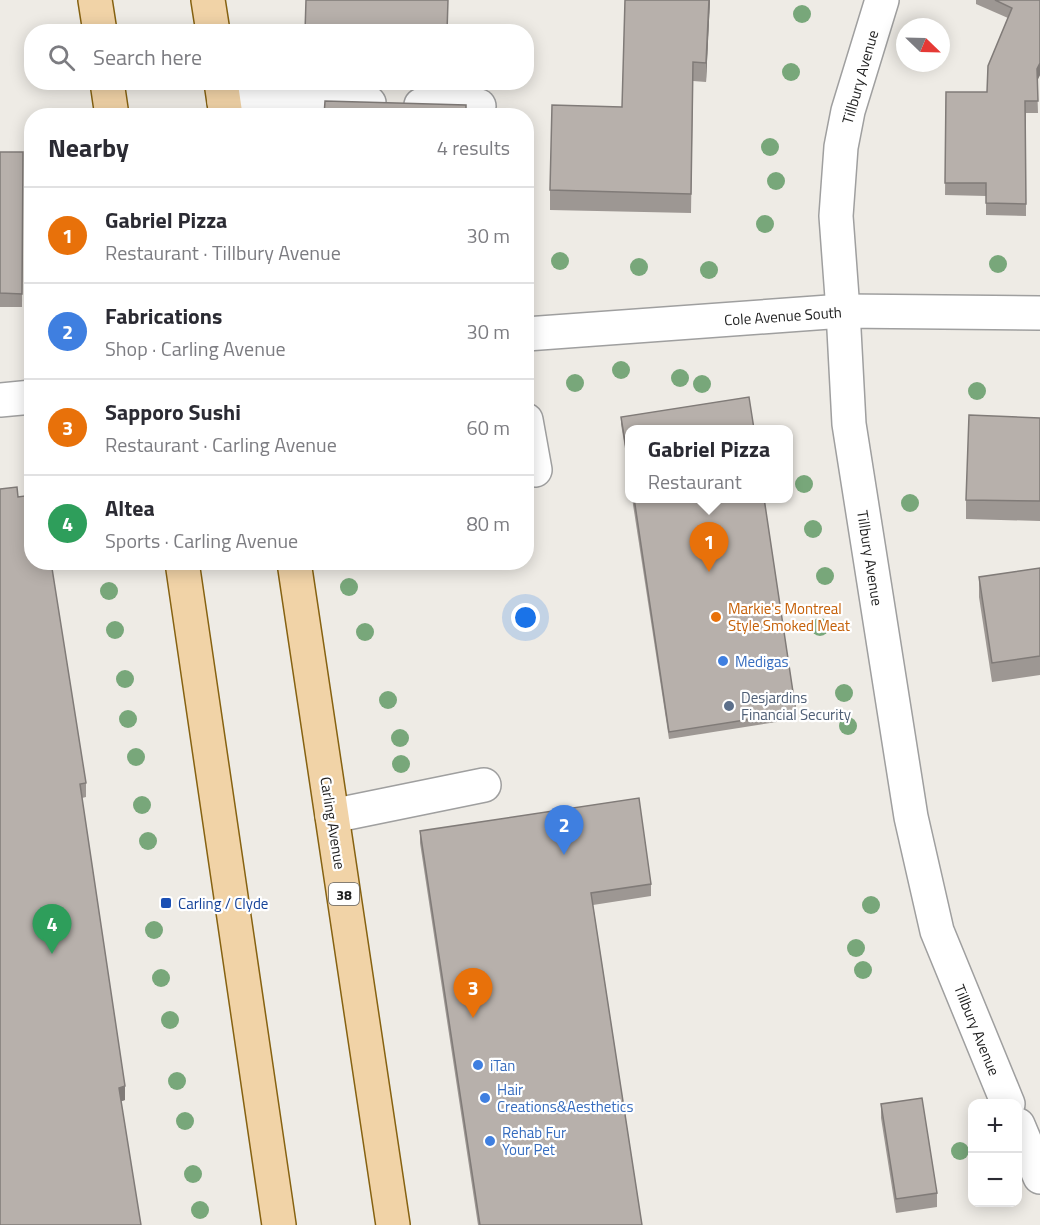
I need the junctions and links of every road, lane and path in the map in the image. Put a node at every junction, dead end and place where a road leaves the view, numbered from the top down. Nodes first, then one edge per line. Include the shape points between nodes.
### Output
1 (95, 0) edge
2 (208, 0) edge
3 (882, 0) edge
4 (99, 24) edge
5 (212, 24) edge
6 (108, 90) edge
7 (224, 100) edge
8 (479, 106) dead end
9 (111, 108) edge
10 (843, 311) junction
11 (1040, 313) edge
12 (534, 333) edge
13 (24, 398) edge
14 (0, 400) edge
15 (534, 464) edge
16 (535, 470) dead end
17 (183, 570) edge
18 (295, 570) edge
19 (484, 785) dead end
20 (332, 816) junction
21 (1006, 1099) edge
22 (1022, 1136) edge
23 (1040, 1177) edge
24 (279, 1225) edge
25 (393, 1225) edge

1 - 4 main road
2 - 5 main road
3 - 10 street, Tillbury Avenue via 848,111 842,147 836,216
6 - 9 main road
7 - 8 street
10 - 11 street, Cole Avenue South
10 - 12 street, Cole Avenue South
10 - 21 street, Tillbury Avenue via 849,424 910,817 937,931
13 - 14 street
15 - 16 street
17 - 24 main road
18 - 20 main road, Carling Avenue / 38
19 - 20 street
20 - 25 main road, Carling Avenue / 38
22 - 23 street

